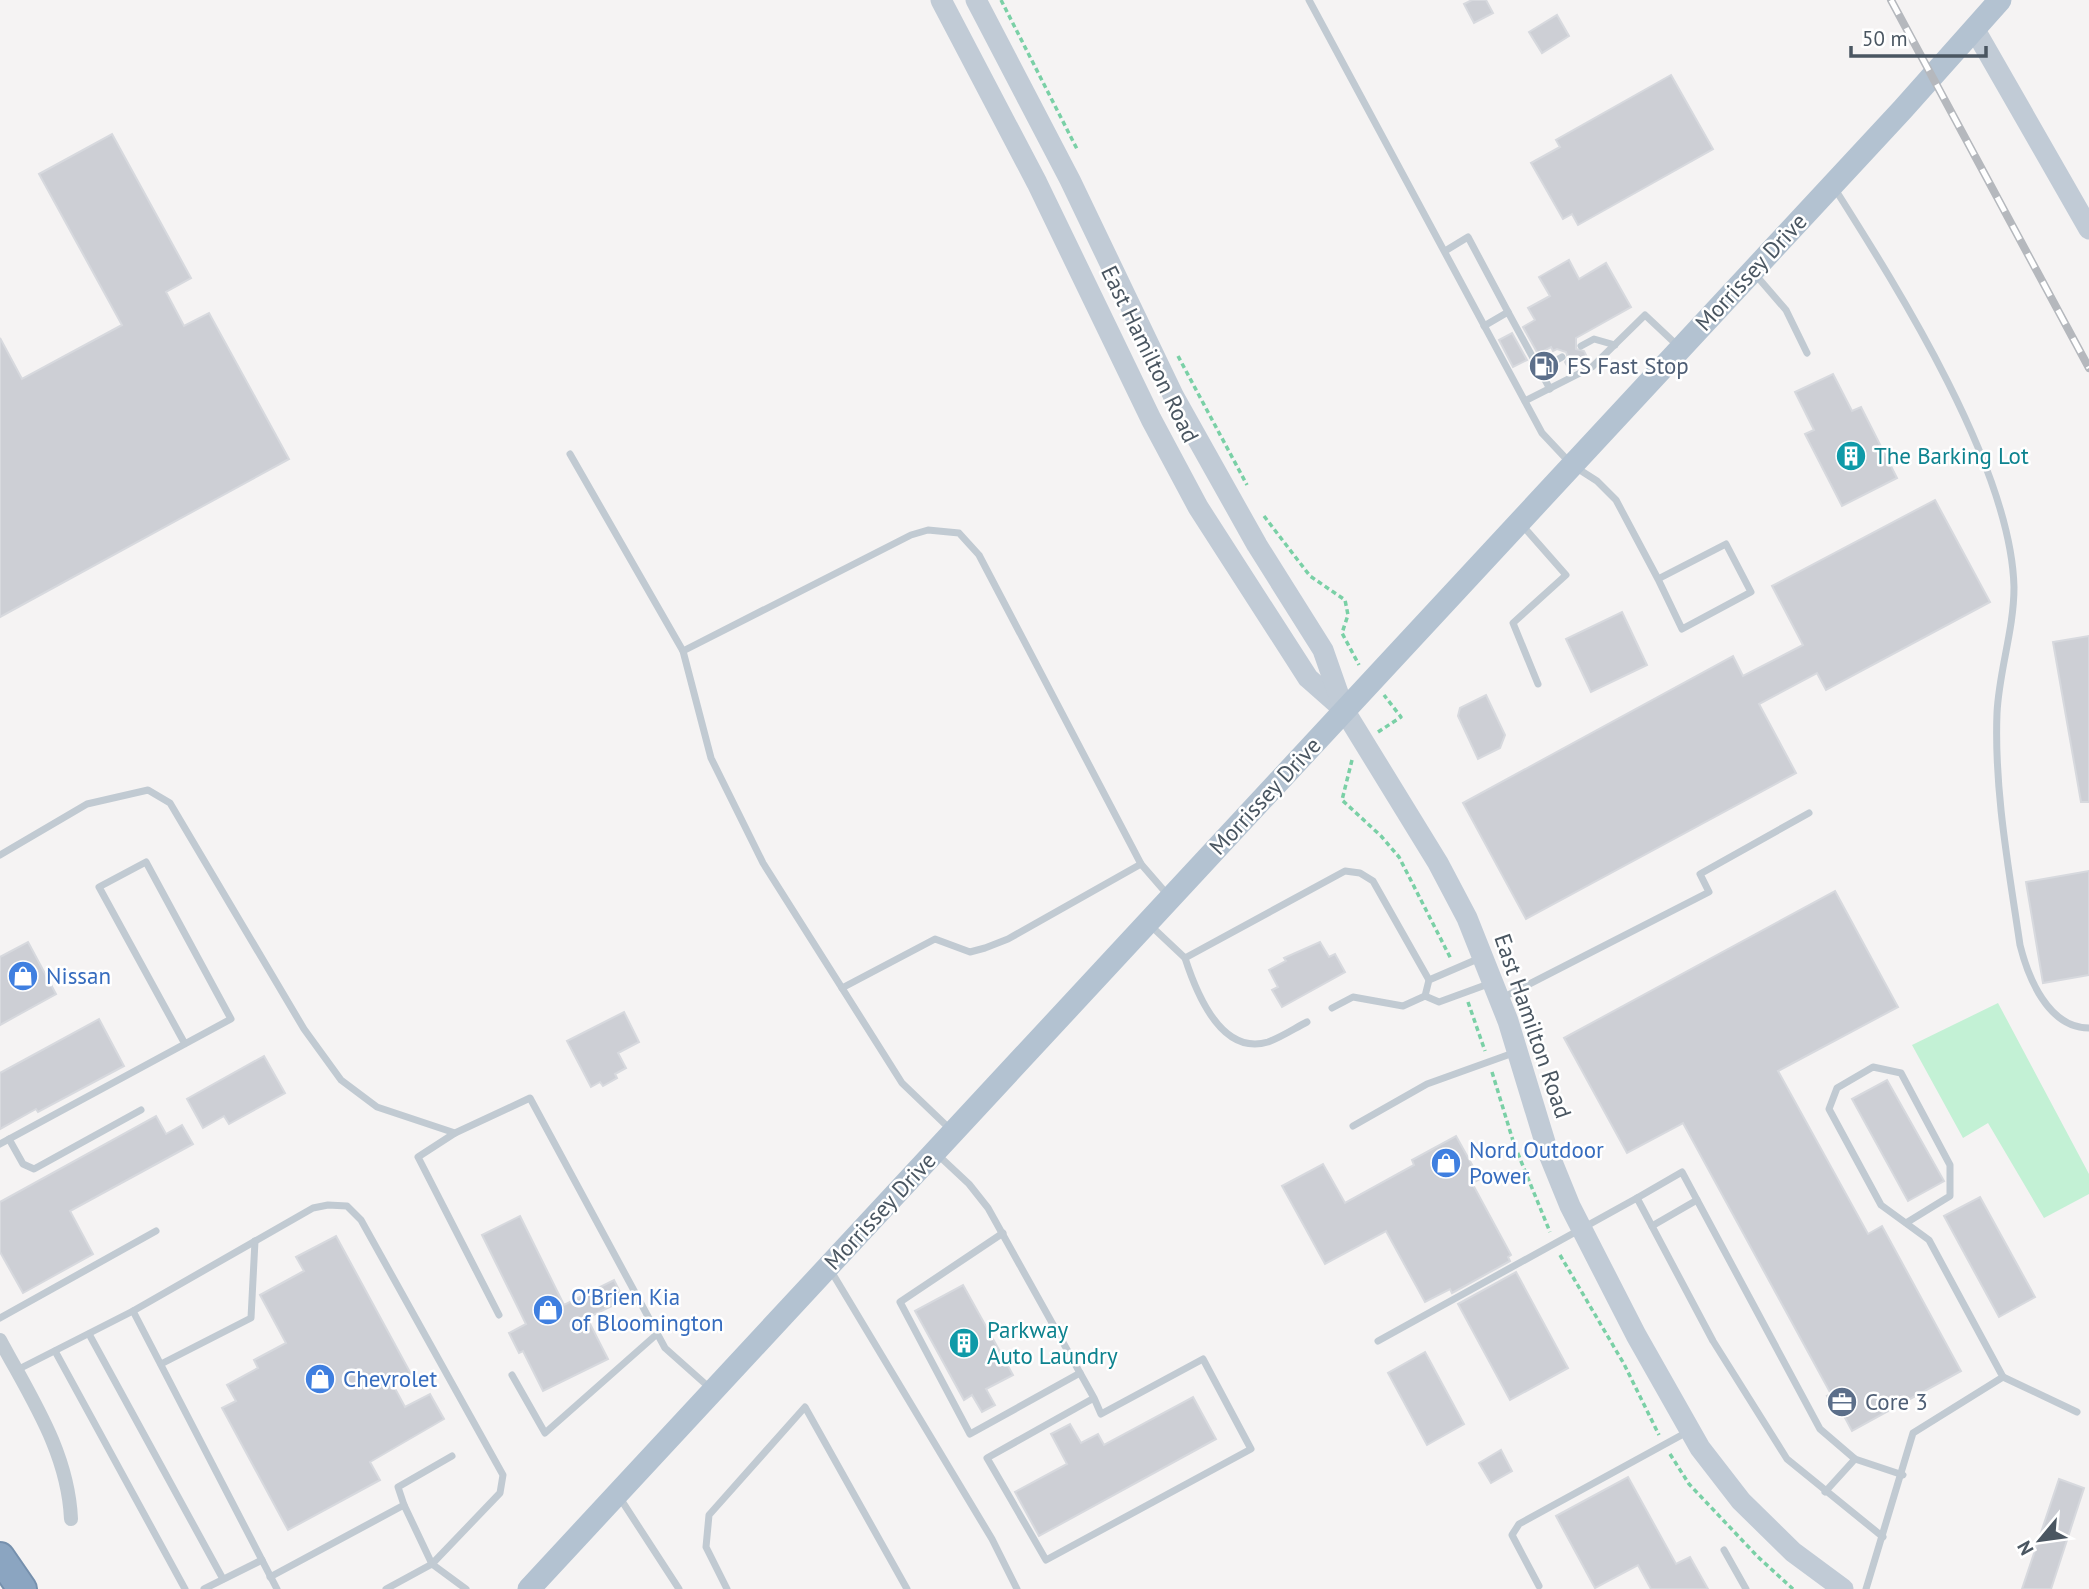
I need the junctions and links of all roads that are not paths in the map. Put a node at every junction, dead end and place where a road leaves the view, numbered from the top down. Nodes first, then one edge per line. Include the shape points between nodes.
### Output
1 (942, 0) edge
2 (976, 0) edge
3 (1309, 0) edge
4 (2000, 0) edge
5 (1975, 30) junction
6 (1833, 185) junction
7 (2089, 229) edge
8 (1445, 251) junction
9 (1753, 271) junction
10 (1508, 312) junction
11 (1484, 326) junction
12 (1615, 345) junction
13 (1581, 346) dead end
14 (1680, 349) junction
15 (1807, 353) dead end
16 (1562, 357) dead end
17 (1540, 370) junction
18 (1550, 389) junction
19 (1525, 401) junction
20 (570, 454) dead end
21 (1572, 465) junction
22 (1519, 522) junction
23 (1658, 579) junction
24 (683, 651) junction
25 (1538, 684) dead end
26 (1344, 710) junction
27 (1809, 813) dead end
28 (0, 855) edge
29 (1141, 864) junction
30 (1171, 898) junction
31 (1148, 923) junction
32 (1484, 956) junction
33 (1185, 958) junction
34 (1429, 980) junction
35 (842, 988) junction
36 (1497, 991) junction
37 (1425, 996) junction
38 (1332, 1008) dead end
39 (1307, 1021) dead end
40 (2089, 1028) edge
41 (185, 1044) junction
42 (1516, 1052) junction
43 (141, 1110) dead end
44 (1353, 1126) dead end
45 (953, 1132) junction
46 (455, 1133) junction
47 (9, 1139) junction
48 (0, 1144) edge
49 (935, 1152) junction
50 (1637, 1198) junction
51 (1697, 1200) junction
52 (1906, 1223) junction
53 (1652, 1226) junction
54 (1580, 1229) junction
55 (156, 1231) dead end
56 (1003, 1233) junction
57 (255, 1241) junction
58 (828, 1267) junction
59 (132, 1311) junction
60 (499, 1315) dead end
61 (0, 1318) edge
62 (89, 1334) junction
63 (657, 1334) junction
64 (0, 1340) edge
65 (1378, 1341) dead end
66 (55, 1351) junction
67 (161, 1364) junction
68 (17, 1371) junction
69 (1080, 1373) junction
70 (512, 1375) dead end
71 (2003, 1377) junction
72 (713, 1391) junction
73 (1094, 1398) junction
74 (2077, 1412) dead end
75 (1690, 1430) junction
76 (452, 1456) dead end
77 (1855, 1459) junction
78 (1903, 1475) junction
79 (1825, 1492) junction
80 (617, 1494) junction
81 (404, 1506) junction
82 (71, 1519) dead end
83 (1883, 1536) junction
84 (1724, 1550) dead end
85 (0, 1557) edge
86 (262, 1560) junction
87 (432, 1564) junction
88 (270, 1577) junction
89 (223, 1579) junction
90 (1539, 1586) dead end
91 (208, 1588) edge
92 (22, 1589) edge
93 (185, 1589) edge
94 (277, 1589) edge
95 (386, 1589) edge
96 (466, 1589) edge
97 (529, 1589) edge
98 (679, 1589) edge
99 (727, 1589) edge
100 (907, 1589) edge
101 (1017, 1589) edge
102 (1746, 1589) edge
103 (1843, 1589) edge
104 (1866, 1589) edge

1 - 26 main road, East Hamilton Road via 1198,507 1308,678
2 - 26 main road, East Hamilton Road via 1070,180 1174,397 1322,650
3 - 8 lane
4 - 5 main road, Morrissey Drive
5 - 6 main road, Morrissey Drive
5 - 7 main road
6 - 9 main road, Morrissey Drive
6 - 40 lane via 1889,274 1957,405 2000,512 2014,587 1997,710 1997,748 2020,945 2042,1000 2059,1016
8 - 10 lane via 1468,237
8 - 11 lane
9 - 14 main road, Morrissey Drive
9 - 15 lane via 1786,310
10 - 11 lane
10 - 17 lane
11 - 19 lane
12 - 13 lane via 1594,339
12 - 14 lane via 1646,315
12 - 18 lane via 1592,367
14 - 21 main road, Morrissey Drive
16 - 17 lane
17 - 18 lane
18 - 19 lane
19 - 21 lane via 1542,433
20 - 24 lane
21 - 22 main road, Morrissey Drive
21 - 23 lane via 1616,500
22 - 25 lane via 1566,575 1513,623
22 - 26 main road, Morrissey Drive
23 - 23 lane via 1682,629 1751,592 1726,544
24 - 29 lane via 911,535 928,530 960,533 979,555
24 - 35 lane via 711,758 763,863
26 - 30 main road, Morrissey Drive
26 - 32 main road, East Hamilton Road via 1438,863
27 - 36 lane via 1700,874 1709,892
28 - 46 lane via 87,804 149,790 170,803 304,1029 341,1080 377,1107
29 - 30 lane
29 - 35 lane via 1008,939 970,952 934,939
30 - 31 main road, Morrissey Drive
31 - 33 lane
31 - 45 main road, Morrissey Drive
32 - 34 lane
32 - 36 main road, East Hamilton Road
33 - 34 lane via 1345,871 1373,881
33 - 39 lane via 1213,1021 1241,1041 1267,1042
34 - 37 lane
35 - 45 lane via 902,1083
36 - 37 lane via 1440,1002
36 - 42 main road, East Hamilton Road
37 - 38 lane via 1404,1006 1353,997
41 - 41 lane via 231,1018 146,862 99,887
41 - 47 lane
42 - 44 lane via 1427,1084
42 - 54 main road, East Hamilton Road via 1548,1152
43 - 47 lane via 34,1169 23,1164
45 - 49 main road, Morrissey Drive
46 - 60 lane via 418,1157
46 - 63 lane via 530,1098
47 - 48 lane
49 - 56 lane via 970,1184
49 - 58 main road, Morrissey Drive
50 - 51 lane via 1682,1172
50 - 53 lane
50 - 54 lane
51 - 53 lane
51 - 77 lane via 1820,1429
52 - 52 lane via 1881,1205 1829,1109 1837,1088 1873,1066 1901,1073 1950,1166 1950,1196
52 - 71 lane via 1929,1240
53 - 79 lane via 1713,1341 1787,1460
54 - 65 lane
54 - 75 main road, East Hamilton Road
55 - 61 lane
56 - 69 lane
56 - 69 lane via 900,1303 970,1434
57 - 59 lane
57 - 67 lane via 251,1318
57 - 87 lane via 313,1208 347,1206 361,1220 503,1475 500,1493
58 - 72 main road, Morrissey Drive
58 - 101 lane via 992,1539
59 - 62 lane
59 - 67 lane
62 - 66 lane
62 - 89 lane
63 - 70 lane via 545,1433
63 - 72 lane via 665,1348
64 - 68 street
66 - 68 lane
66 - 93 lane
67 - 86 lane
68 - 82 street via 65,1469
69 - 73 lane
71 - 74 lane
71 - 78 lane via 1913,1433
72 - 80 main road, Morrissey Drive
73 - 73 lane via 987,1458 1046,1560 1251,1449 1203,1359 1101,1414
75 - 90 lane via 1519,1524 1512,1535
75 - 103 main road, East Hamilton Road via 1714,1468 1762,1523
76 - 81 lane via 398,1488
77 - 78 lane
77 - 79 lane
78 - 83 lane
79 - 83 lane
80 - 97 main road, Morrissey Drive
80 - 98 lane
81 - 87 lane
81 - 88 lane
83 - 104 lane
84 - 102 lane
85 - 92 highway
86 - 88 lane
86 - 89 lane
87 - 95 lane
87 - 96 lane
88 - 94 lane
89 - 91 lane
99 - 100 lane via 706,1547 709,1515 805,1407

